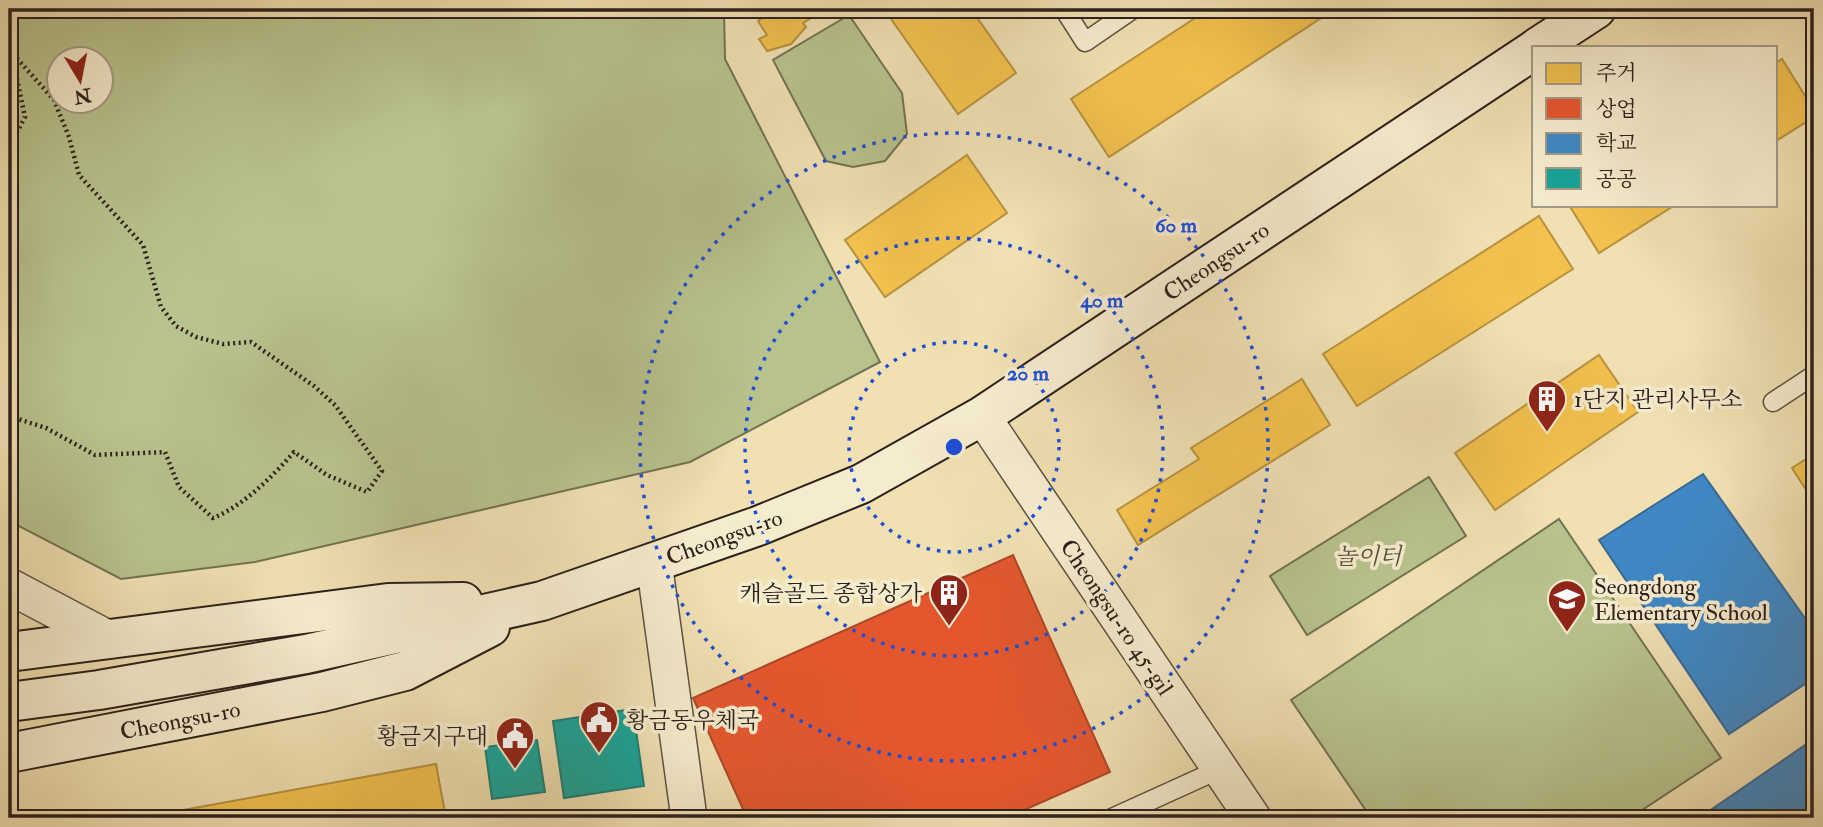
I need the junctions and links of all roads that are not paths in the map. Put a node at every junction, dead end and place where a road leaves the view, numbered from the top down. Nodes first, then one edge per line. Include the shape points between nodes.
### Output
1 (1064, 9) edge
2 (1133, 9) edge
3 (1596, 9) edge
4 (1539, 46) edge
5 (1532, 51) edge
6 (1814, 375) edge
7 (1773, 402) dead end
8 (982, 416) junction
9 (654, 562) junction
10 (9, 586) edge
11 (542, 601) junction
12 (111, 640) junction
13 (9, 652) edge
14 (9, 702) edge
15 (9, 752) edge
16 (1220, 769) junction
17 (689, 818) edge
18 (1112, 818) edge
19 (1253, 818) edge

1 - 2 lane via 1085,42
3 - 4 main road, Cheongsu-ro
5 - 8 main road, Cheongsu-ro
6 - 7 lane
8 - 9 main road, Cheongsu-ro via 861,484
8 - 16 street, Cheongsu-ro 45-gil
9 - 11 main road, Cheongsu-ro
9 - 17 street
10 - 12 street
11 - 12 main road, Cheongsu-ro via 388,603
11 - 14 main road, Cheongsu-ro via 306,654
11 - 15 main road, Cheongsu-ro via 405,671 322,692
12 - 13 main road, Cheongsu-ro
16 - 18 lane
16 - 19 street, Cheongsu-ro 45-gil

